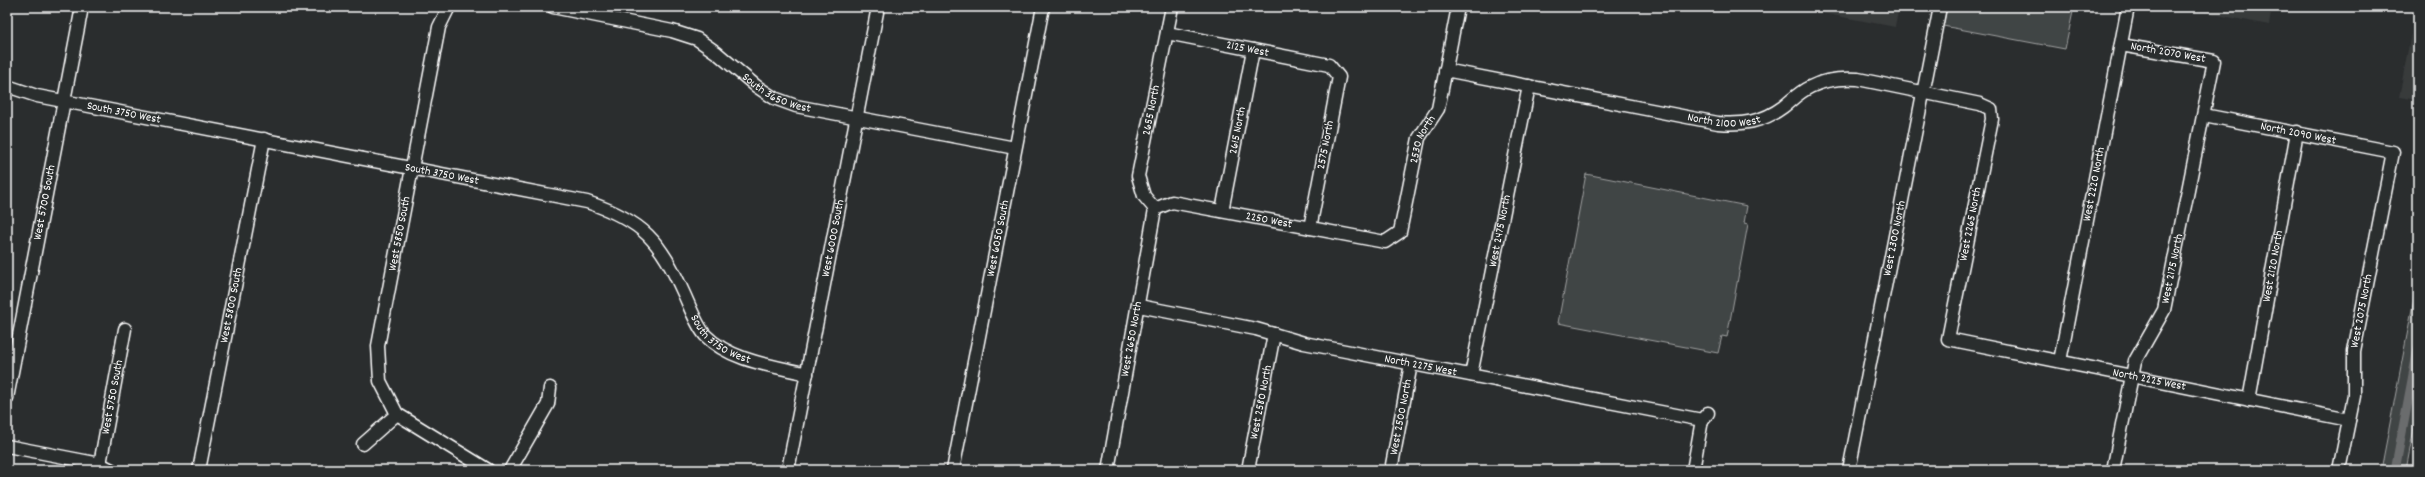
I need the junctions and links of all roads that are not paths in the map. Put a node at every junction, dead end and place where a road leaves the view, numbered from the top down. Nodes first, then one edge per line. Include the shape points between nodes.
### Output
1 (82, 7) edge
2 (449, 7) edge
3 (553, 7) edge
4 (878, 7) edge
5 (1043, 7) edge
6 (1172, 7) edge
7 (1458, 7) edge
8 (1940, 7) edge
9 (2128, 7) edge
10 (1167, 33) junction
11 (2121, 45) junction
12 (1253, 50) junction
13 (2214, 61) joint
14 (1329, 65) joint
15 (1446, 70) junction
16 (7, 86) edge
17 (1529, 86) junction
18 (1923, 92) junction
19 (64, 101) junction
20 (1991, 109) joint
21 (2204, 115) junction
22 (856, 119) junction
23 (2297, 132) junction
24 (264, 140) junction
25 (1015, 148) junction
26 (2393, 152) joint
27 (413, 168) junction
28 (1155, 209) junction
29 (1222, 211) junction
30 (1310, 228) junction
31 (1385, 242) joint
32 (1139, 306) junction
33 (125, 330) dead end
34 (1274, 334) junction
35 (1948, 339) joint
36 (2060, 361) junction
37 (1412, 364) junction
38 (807, 374) junction
39 (1471, 375) junction
40 (2132, 376) junction
41 (550, 388) dead end
42 (7, 398) edge
43 (2249, 400) junction
44 (397, 414) junction
45 (2349, 420) junction
46 (363, 444) dead end
47 (7, 446) edge
48 (100, 464) junction
49 (112, 470) edge
50 (199, 470) edge
51 (488, 470) edge
52 (510, 470) edge
53 (788, 470) edge
54 (953, 470) edge
55 (1108, 470) edge
56 (1248, 470) edge
57 (1391, 470) edge
58 (1693, 470) edge
59 (1849, 470) edge
60 (2113, 470) edge
61 (2339, 470) edge

1 - 19 street, West 5700 South
2 - 27 street, West 5850 South via 439,26
3 - 22 street, South 3650 West via 697,38 774,98 796,106
4 - 22 street, West 6000 South
5 - 25 street, West 6050 South
6 - 10 street, 2655 North
7 - 15 street, 2530 North
8 - 18 street, West 2300 North
9 - 11 street, West 2220 North
10 - 12 street, 2125 West
10 - 28 street, 2655 North via 1138,176 1144,196
11 - 13 street, North 2070 West
11 - 36 street, West 2220 North
12 - 14 street, 2125 West
12 - 29 street, 2615 North
13 - 21 street, West 2175 North
14 - 30 street, 2575 North via 1338,77
15 - 17 street, North 2100 West
15 - 31 street, 2530 North via 1438,109 1419,138 1400,232
16 - 19 street, South 3750 West via 37,96
17 - 18 street, North 2100 West via 1718,123 1736,124 1753,122 1770,115 1810,87 1840,78 1858,79
17 - 39 street, West 2475 North
18 - 20 street, North 2100 West via 1980,104
18 - 59 street, West 2300 North
19 - 24 street, South 3750 West
19 - 42 street, West 5700 South
20 - 35 street, West 2265 North via 1992,119
21 - 23 street, North 2090 West
21 - 40 street, West 2175 North via 2164,310 2135,361
22 - 25 street, South 3650 West
22 - 38 street, West 6000 South
23 - 26 street, North 2090 West
23 - 43 street, West 2120 North
24 - 27 street, South 3750 West
24 - 50 street, West 5800 South
25 - 54 street, West 6050 South
26 - 45 street, West 2075 North via 2354,351 2354,396
27 - 38 street, South 3750 West via 587,202 613,210 635,223 654,240 668,259 694,316 706,335 728,351 756,362
27 - 44 street, West 5850 South via 378,346 380,381
28 - 29 street, 2250 West via 1172,202
28 - 32 street, West 2650 North
29 - 30 street, 2250 West
30 - 31 street, 2250 West
32 - 34 street, North 2275 West
32 - 55 street, West 2650 North
33 - 48 street, West 5750 South
34 - 37 street, North 2275 West via 1304,343
34 - 56 street, West 2580 North
35 - 36 street, North 2225 West
36 - 40 street, North 2225 West
37 - 39 street, North 2275 West
37 - 57 street, West 2500 North
38 - 53 street, West 6000 South
39 - 58 street, North 2275 West via 1705,417
40 - 43 street, North 2225 West
40 - 60 street, West 2175 North
41 - 52 street via 548,404
43 - 45 street, North 2225 West
44 - 46 street
44 - 51 street
45 - 61 street, West 2075 North
47 - 48 street
48 - 49 street

